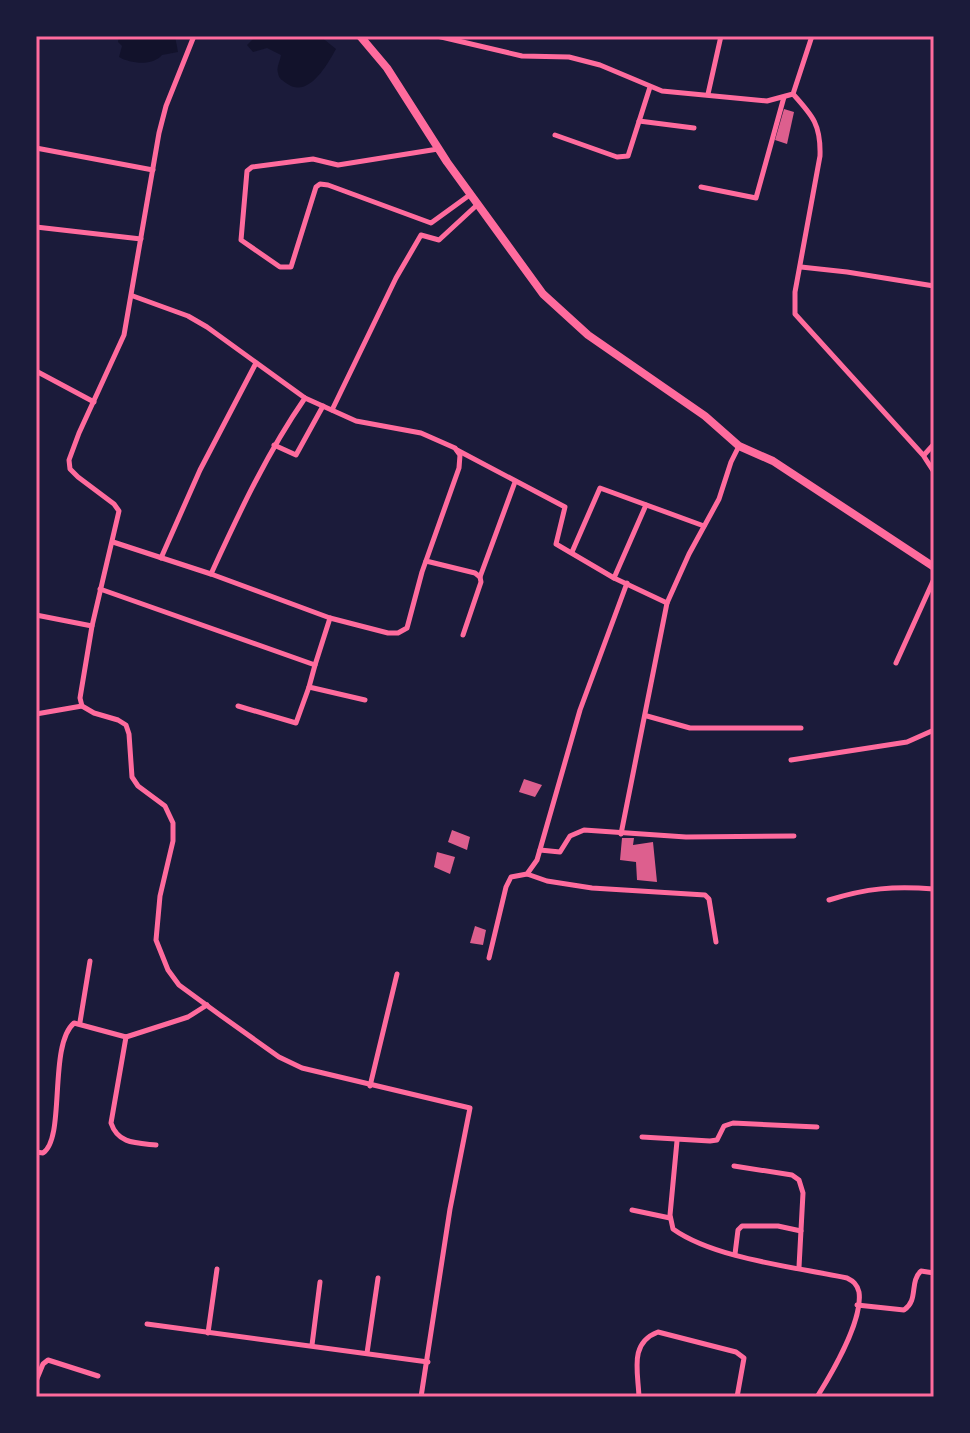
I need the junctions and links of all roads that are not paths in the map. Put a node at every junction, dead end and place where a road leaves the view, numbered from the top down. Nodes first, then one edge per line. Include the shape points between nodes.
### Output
1 (194, 36) edge
2 (360, 36) edge
3 (437, 36) edge
4 (721, 36) edge
5 (812, 36) edge
6 (650, 87) junction
7 (708, 94) junction
8 (793, 94) junction
9 (784, 97) junction
10 (639, 121) junction
11 (694, 128) dead end
12 (555, 135) dead end
13 (36, 148) edge
14 (438, 149) junction
15 (153, 170) junction
16 (701, 187) dead end
17 (471, 193) junction
18 (479, 203) junction
19 (36, 227) edge
20 (141, 239) junction
21 (801, 267) junction
22 (934, 286) edge
23 (133, 296) junction
24 (256, 363) junction
25 (36, 371) edge
26 (305, 398) junction
27 (94, 402) junction
28 (323, 406) junction
29 (332, 410) junction
30 (934, 444) edge
31 (274, 445) junction
32 (739, 446) junction
33 (455, 448) junction
34 (923, 455) junction
35 (934, 472) edge
36 (515, 482) junction
37 (646, 505) junction
38 (704, 526) junction
39 (113, 542) junction
40 (572, 552) junction
41 (161, 558) junction
42 (426, 561) junction
43 (934, 567) edge
44 (211, 574) junction
45 (480, 577) junction
46 (614, 578) junction
47 (934, 579) edge
48 (627, 583) junction
49 (100, 589) junction
50 (667, 603) junction
51 (36, 615) edge
52 (330, 618) junction
53 (92, 626) junction
54 (463, 635) dead end
55 (896, 663) dead end
56 (315, 665) junction
57 (309, 687) junction
58 (365, 700) dead end
59 (82, 706) junction
60 (238, 706) dead end
61 (36, 714) edge
62 (647, 716) junction
63 (801, 728) dead end
64 (934, 730) edge
65 (791, 760) dead end
66 (621, 834) junction
67 (794, 836) dead end
68 (540, 850) junction
69 (527, 874) junction
70 (934, 889) edge
71 (829, 900) dead end
72 (716, 942) dead end
73 (489, 958) dead end
74 (90, 961) dead end
75 (397, 974) dead end
76 (207, 1005) junction
77 (80, 1022) junction
78 (126, 1037) junction
79 (370, 1086) junction
80 (817, 1127) dead end
81 (642, 1137) dead end
82 (677, 1141) junction
83 (156, 1145) dead end
84 (36, 1152) edge
85 (734, 1166) dead end
86 (632, 1210) dead end
87 (670, 1218) junction
88 (801, 1231) junction
89 (735, 1254) junction
90 (799, 1267) junction
91 (217, 1269) dead end
92 (934, 1273) edge
93 (378, 1278) dead end
94 (320, 1282) dead end
95 (857, 1305) junction
96 (147, 1324) dead end
97 (208, 1333) junction
98 (312, 1345) junction
99 (367, 1353) junction
100 (428, 1362) junction
101 (98, 1376) dead end
102 (36, 1381) edge
103 (421, 1397) edge
104 (639, 1397) edge
105 (737, 1397) edge
106 (817, 1397) edge

1 - 15 street via 166,106
2 - 14 main road via 387,68
3 - 6 street via 522,56 569,57
4 - 7 street
5 - 8 street
6 - 7 street
6 - 10 street
7 - 9 street via 767,101
8 - 9 street
8 - 21 street via 817,123 820,139
9 - 16 street via 756,198
10 - 11 street
10 - 12 street via 628,156 623,157
13 - 15 street
14 - 17 main road
14 - 17 street via 338,165 313,159 252,167 247,171 241,240 280,267 291,267 320,184 431,223
15 - 20 street
17 - 18 main road
18 - 29 street via 439,240 421,235
18 - 32 main road via 543,294 588,335 705,416
19 - 20 street
20 - 23 street
21 - 22 street
21 - 34 street via 795,314
23 - 24 street via 188,316
23 - 27 street via 124,335
24 - 26 street
24 - 41 street
25 - 27 street
26 - 28 street
26 - 31 street
27 - 39 street via 72,449 70,469 119,511
28 - 29 street
28 - 31 street via 296,455
29 - 33 street via 356,421 421,433
30 - 34 street
31 - 44 street
32 - 38 street
32 - 43 main road via 773,461
33 - 36 street
33 - 42 street via 459,468
34 - 35 street
36 - 40 street via 565,507 556,544
36 - 45 street
37 - 38 street
37 - 40 street via 600,488
37 - 46 street
38 - 50 street
39 - 41 street
39 - 49 street
40 - 46 street
41 - 44 street
42 - 45 street
42 - 52 street via 407,628 388,633
44 - 52 street
45 - 54 street
46 - 48 street
47 - 55 street
48 - 50 street
48 - 68 street via 580,710
49 - 53 street
49 - 56 street
50 - 62 street
51 - 53 street
52 - 56 street
53 - 59 street
56 - 57 street
57 - 58 street
57 - 60 street via 296,723
59 - 61 street
59 - 76 street via 126,725 132,777 165,806 173,823 156,940 179,985
62 - 63 street via 690,728
62 - 66 street
64 - 65 street via 907,742
66 - 67 street
66 - 68 street via 584,830 570,836 560,852
68 - 69 street
69 - 72 street via 592,888 705,895
69 - 73 street via 511,877 506,887
70 - 71 street via 892,886
74 - 77 street
75 - 79 street
76 - 78 street via 188,1017
76 - 79 street via 279,1057
77 - 78 street
77 - 84 street via 69,1027 66,1037 52,1142 43,1153
78 - 83 street via 111,1123 115,1134 127,1142
79 - 100 street via 470,1108
80 - 82 street via 733,1123 724,1126 717,1140
81 - 82 street
82 - 87 street
85 - 88 street via 799,1180
86 - 87 street
87 - 89 street via 673,1229 684,1237
88 - 89 street via 742,1226
88 - 90 street
89 - 90 street
90 - 95 street via 856,1283
91 - 97 street
92 - 95 street via 916,1275 913,1301 904,1310
93 - 99 street
94 - 98 street
95 - 106 street
96 - 97 street
97 - 98 street
98 - 99 street
99 - 100 street
100 - 103 street
101 - 102 street via 48,1360
104 - 105 street via 637,1350 645,1336 658,1332 744,1358

